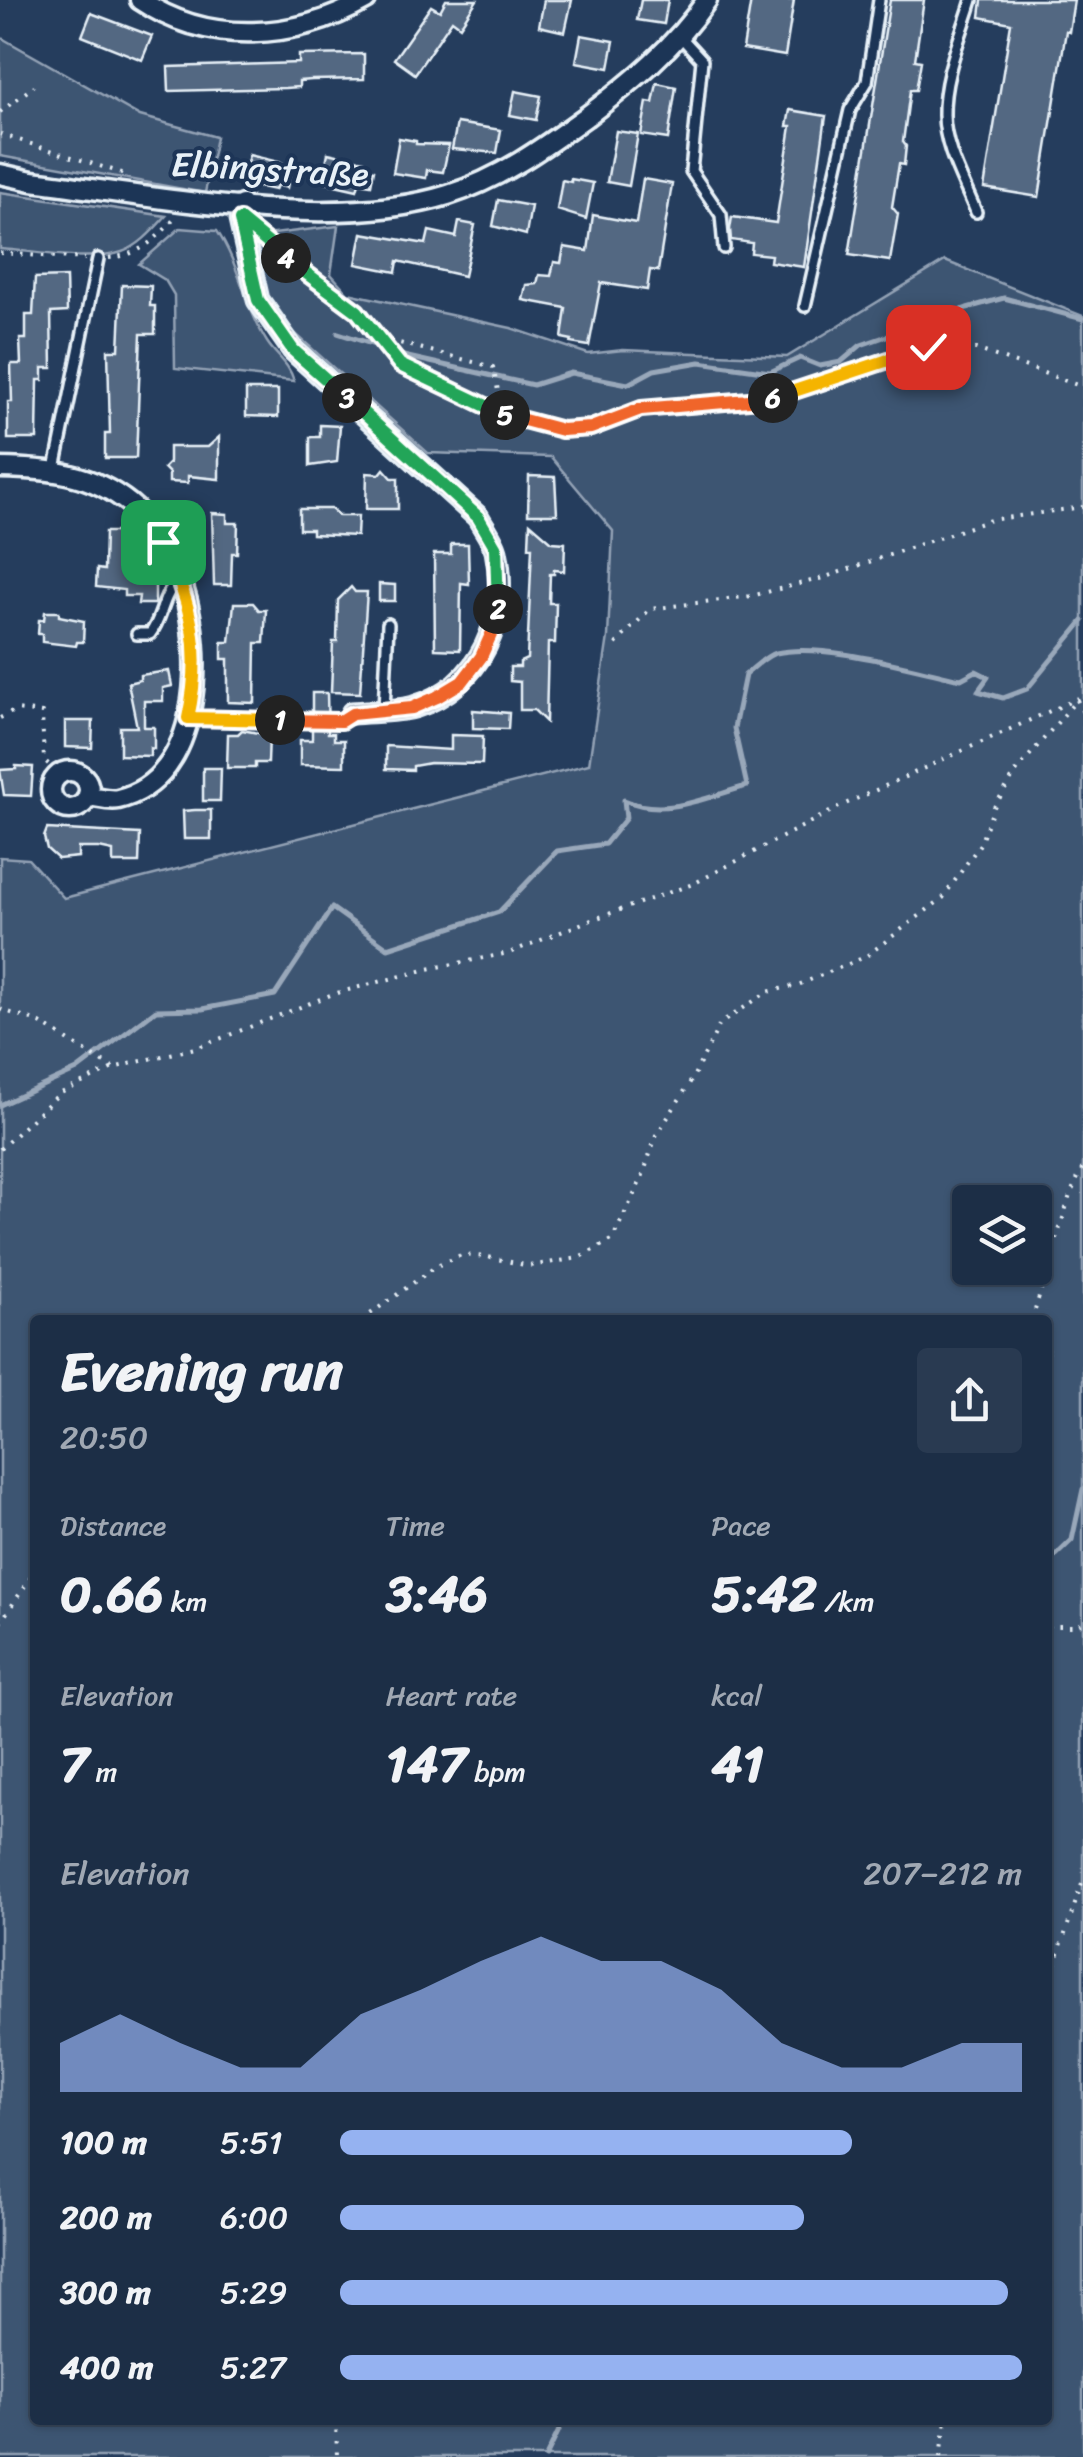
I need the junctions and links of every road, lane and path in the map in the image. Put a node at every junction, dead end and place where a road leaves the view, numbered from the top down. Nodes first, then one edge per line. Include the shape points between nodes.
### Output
1 (140, 0) edge
2 (366, 0) edge
3 (707, 0) edge
4 (879, 0) edge
5 (972, 0) edge
6 (167, 7) edge
7 (679, 36) junction
8 (34, 86) dead end
9 (0, 112) edge
10 (0, 134) edge
11 (0, 174) edge
12 (136, 177) dead end
13 (976, 212) dead end
14 (241, 213) junction
15 (724, 248) dead end
16 (98, 260) dead end
17 (804, 306) dead end
18 (376, 337) junction
19 (1083, 387) edge
20 (504, 414) junction
21 (0, 468) edge
22 (55, 469) junction
23 (1083, 507) edge
24 (180, 579) junction
25 (388, 624) dead end
26 (137, 634) dead end
27 (616, 644) dead end
28 (1083, 696) edge
29 (1077, 700) junction
30 (384, 710) junction
31 (1083, 713) edge
32 (352, 714) joint
33 (0, 718) edge
34 (188, 718) junction
35 (59, 774) junction
36 (88, 796) junction
37 (0, 1009) edge
38 (114, 1068) junction
39 (0, 1149) edge
40 (1083, 1167) edge
41 (369, 1315) edge
42 (1034, 1315) edge
43 (30, 1578) edge
44 (1083, 1622) edge
45 (0, 1623) edge
46 (1052, 1626) edge
47 (1083, 1880) edge
48 (1052, 1973) edge
49 (336, 2425) edge
50 (945, 2425) edge
51 (337, 2457) edge
52 (941, 2457) edge

1 - 6 street
2 - 6 street via 327,20 258,32 213,30
3 - 7 street, Elbingstraße
4 - 17 lane via 867,82 850,110
5 - 13 lane via 948,77 944,116
7 - 14 street, Elbingstraße via 638,77 555,139 453,194 403,206
7 - 15 lane via 702,60 691,171 721,215
8 - 9 path
10 - 12 path
11 - 14 street, Elbingstraße
14 - 18 path via 357,311
14 - 30 street via 258,300 293,350 478,517 496,548 498,619 481,657 462,682 437,697
16 - 22 lane
18 - 20 path via 400,365
18 - 20 path via 493,367
19 - 20 path via 976,348 928,347 782,398 641,409 591,428 562,430
21 - 22 street
22 - 24 street via 131,505 163,542
23 - 27 path via 990,520 752,596 650,609
24 - 26 lane via 150,634
24 - 34 street via 194,640 196,680
25 - 30 lane
28 - 29 path
29 - 31 path
29 - 38 path via 843,806 693,884 509,954 333,994 199,1046
29 - 41 path via 1018,769 943,898 865,957 767,992 720,1024 656,1136 612,1240 579,1258 529,1266 461,1256
30 - 32 street
32 - 34 path via 341,721
33 - 35 path via 16,710 42,712 44,760
34 - 36 street via 179,747 145,788 115,800
35 - 36 street via 85,778
35 - 36 street via 51,790 57,804 72,809
37 - 38 path via 40,1023
38 - 39 path via 59,1094
40 - 42 path
43 - 45 path
44 - 46 path
47 - 48 path
49 - 51 path
50 - 52 path

